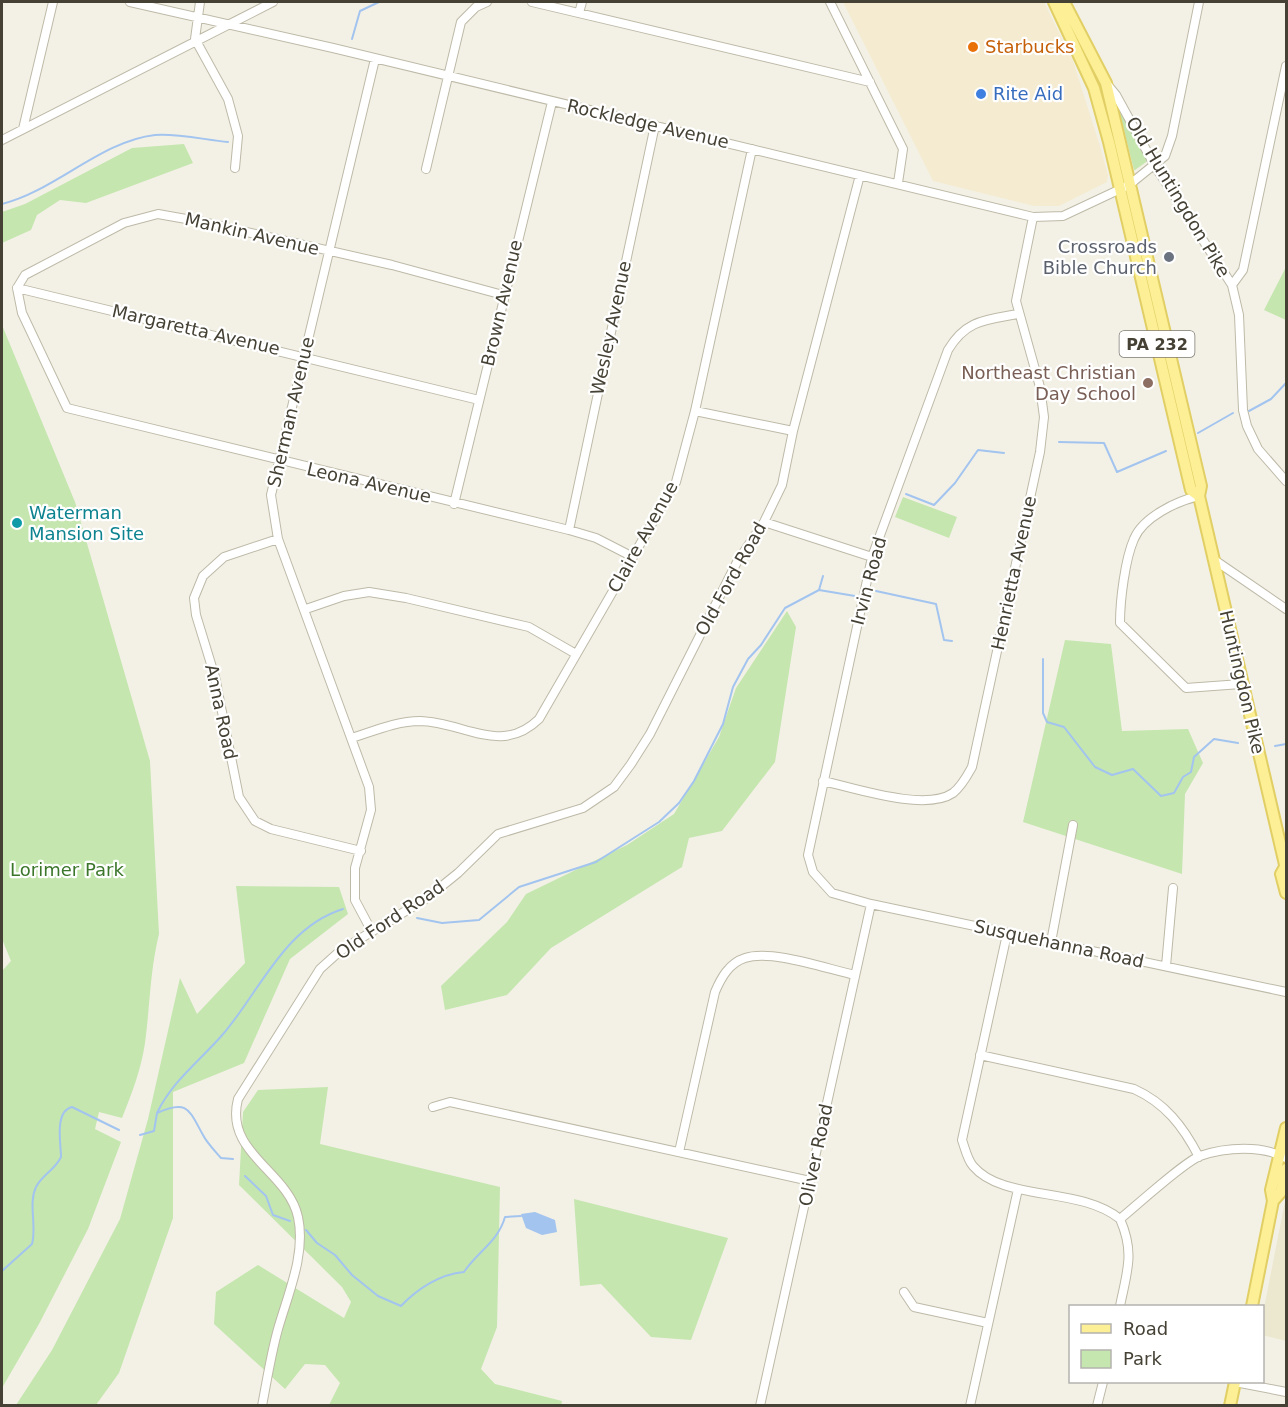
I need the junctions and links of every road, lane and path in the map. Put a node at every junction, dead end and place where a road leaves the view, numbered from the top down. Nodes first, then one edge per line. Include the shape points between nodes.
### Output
1 (53, 2) edge
2 (130, 2) edge
3 (200, 2) edge
4 (273, 2) edge
5 (487, 2) edge
6 (532, 2) edge
7 (582, 2) edge
8 (830, 2) edge
9 (1054, 2) edge
10 (1064, 2) edge
11 (1199, 2) edge
12 (579, 13) junction
13 (196, 17) junction
14 (227, 23) junction
15 (195, 39) junction
16 (375, 59) junction
17 (1287, 66) edge
18 (447, 76) junction
19 (870, 82) junction
20 (1106, 83) junction
21 (552, 102) junction
22 (655, 125) junction
23 (23, 129) junction
24 (2, 140) edge
25 (752, 148) junction
26 (1155, 166) junction
27 (235, 168) dead end
28 (426, 169) dead end
29 (860, 175) junction
30 (898, 183) junction
31 (1124, 187) junction
32 (1033, 217) junction
33 (330, 252) junction
34 (1232, 285) junction
35 (17, 288) junction
36 (503, 295) junction
37 (1018, 314) junction
38 (305, 356) junction
39 (479, 400) junction
40 (695, 411) junction
41 (793, 431) junction
42 (278, 462) junction
43 (1287, 482) edge
44 (1199, 496) junction
45 (454, 504) junction
46 (764, 522) junction
47 (569, 530) junction
48 (278, 539) junction
49 (633, 557) junction
50 (872, 557) junction
51 (1214, 559) junction
52 (306, 609) junction
53 (1287, 609) edge
54 (576, 654) junction
55 (1242, 684) junction
56 (352, 738) junction
57 (823, 781) junction
58 (1073, 825) dead end
59 (361, 851) junction
60 (1286, 867) edge
61 (1173, 888) dead end
62 (832, 892) joint
63 (1287, 893) edge
64 (871, 904) junction
65 (371, 930) junction
66 (1006, 934) junction
67 (1051, 942) junction
68 (1166, 966) junction
69 (855, 975) junction
70 (1287, 992) edge
71 (980, 1055) junction
72 (433, 1107) dead end
73 (1287, 1128) edge
74 (679, 1152) junction
75 (1283, 1156) edge
76 (1198, 1157) junction
77 (1287, 1168) edge
78 (810, 1181) junction
79 (1018, 1189) junction
80 (1273, 1201) junction
81 (1120, 1219) junction
82 (904, 1292) dead end
83 (1120, 1305) edge
84 (1252, 1305) edge
85 (988, 1323) junction
86 (1103, 1383) edge
87 (1235, 1383) edge
88 (1240, 1383) edge
89 (1287, 1392) edge
90 (262, 1406) edge
91 (760, 1406) edge
92 (970, 1406) edge
93 (1097, 1406) edge
94 (1230, 1406) edge

1 - 23 street
2 - 13 street, Rockledge Avenue
3 - 13 street
4 - 14 street
5 - 18 street via 461,22
6 - 12 street
7 - 12 street
8 - 19 street
9 - 31 main road, Huntingdon Pike / PA 232 via 1094,88
10 - 20 main road, Huntingdon Pike / PA 232
11 - 26 street via 1172,136 1165,156
12 - 19 street
13 - 14 street, Rockledge Avenue
13 - 15 street
14 - 15 street
14 - 16 street, Rockledge Avenue
15 - 23 street
15 - 27 street via 228,99 238,136
16 - 18 street, Rockledge Avenue
16 - 33 street, Sherman Avenue
17 - 34 street via 1243,270
18 - 21 street, Rockledge Avenue
18 - 28 street
19 - 30 street via 903,149
20 - 26 street, Old Huntingdon Pike via 1122,104
20 - 31 main road, Huntingdon Pike / PA 232 via 1120,137
21 - 22 street, Rockledge Avenue
21 - 36 street, Brown Avenue
22 - 25 street, Rockledge Avenue
22 - 47 street, Wesley Avenue
23 - 24 street
25 - 29 street, Rockledge Avenue
25 - 40 street, Claire Avenue
26 - 31 street, Rockledge Avenue
26 - 34 street, Old Huntingdon Pike
29 - 30 street, Rockledge Avenue
29 - 41 street, Old Ford Road
30 - 32 street, Rockledge Avenue
31 - 32 street, Rockledge Avenue via 1059,217
31 - 44 main road, Huntingdon Pike / PA 232 via 1201,486
32 - 37 street, Henrietta Avenue via 1018,280
33 - 35 street, Mankin Avenue via 158,214 114,228 25,275
33 - 36 street, Mankin Avenue
33 - 38 street, Sherman Avenue
34 - 43 street, Old Huntingdon Pike via 1239,315 1246,426 1258,449
35 - 38 street, Margaretta Avenue
35 - 42 street, Leona Avenue via 22,313 66,408
36 - 39 street, Brown Avenue
37 - 50 street, Irvin Road via 966,327 948,350
37 - 57 street, Henrietta Avenue via 1040,387 1044,417 1040,452 972,767 963,784 937,800 919,801
38 - 39 street, Margaretta Avenue
38 - 42 street, Sherman Avenue
39 - 45 street, Brown Avenue
40 - 41 street
40 - 49 street, Claire Avenue via 676,482
41 - 46 street, Old Ford Road via 782,485
42 - 45 street, Leona Avenue
42 - 48 street, Sherman Avenue via 271,495
44 - 51 main road, Huntingdon Pike / PA 232
44 - 55 street via 1178,502 1159,514 1134,539 1120,623 1186,688
45 - 47 street, Leona Avenue
46 - 50 street
46 - 65 street, Old Ford Road via 737,562 650,734 614,787 583,808 498,834 427,898
47 - 49 street, Leona Avenue via 596,538
48 - 52 street, Sherman Avenue
48 - 59 street, Anna Road via 224,557 202,576 194,598 215,677 239,797 255,821 271,829
49 - 54 street, Claire Avenue
50 - 57 street, Irvin Road
51 - 53 street
51 - 55 main road, Huntingdon Pike / PA 232
52 - 54 street via 369,592 406,598 529,627
52 - 56 street, Sherman Avenue
54 - 56 street, Claire Avenue via 539,719 514,735 494,737 419,721 383,727
55 - 60 main road, Huntingdon Pike / PA 232
56 - 59 street, Sherman Avenue via 369,787 370,810
57 - 62 street, Irvin Road via 808,855 813,872
58 - 67 street
59 - 65 street, Sherman Avenue via 355,900
60 - 63 main road, Huntingdon Pike / PA 232 via 1281,874
61 - 68 street
62 - 64 street, Susquehanna Road
64 - 66 street, Susquehanna Road
64 - 69 street, Oliver Road
65 - 90 street, Old Ford Road via 320,969 249,1079 234,1114 246,1146 288,1197 298,1221 292,1287 277,1331
66 - 67 street, Susquehanna Road
66 - 71 street
67 - 68 street, Susquehanna Road
68 - 70 street, Susquehanna Road
69 - 74 street via 765,956 744,958 730,967 715,992
69 - 78 street, Oliver Road
71 - 76 street via 1134,1089 1152,1097 1168,1110
71 - 79 street via 962,1140 973,1166
72 - 74 street via 450,1102
73 - 75 main road
74 - 78 street
75 - 76 street via 1237,1149
75 - 80 main road via 1271,1191
76 - 81 street
77 - 80 main road via 1281,1192
78 - 91 street, Oliver Road
79 - 81 street via 1098,1205
79 - 85 street
80 - 84 main road
81 - 83 street via 1129,1240
82 - 85 street via 914,1307
85 - 92 street
86 - 93 street
87 - 94 main road
88 - 89 street

